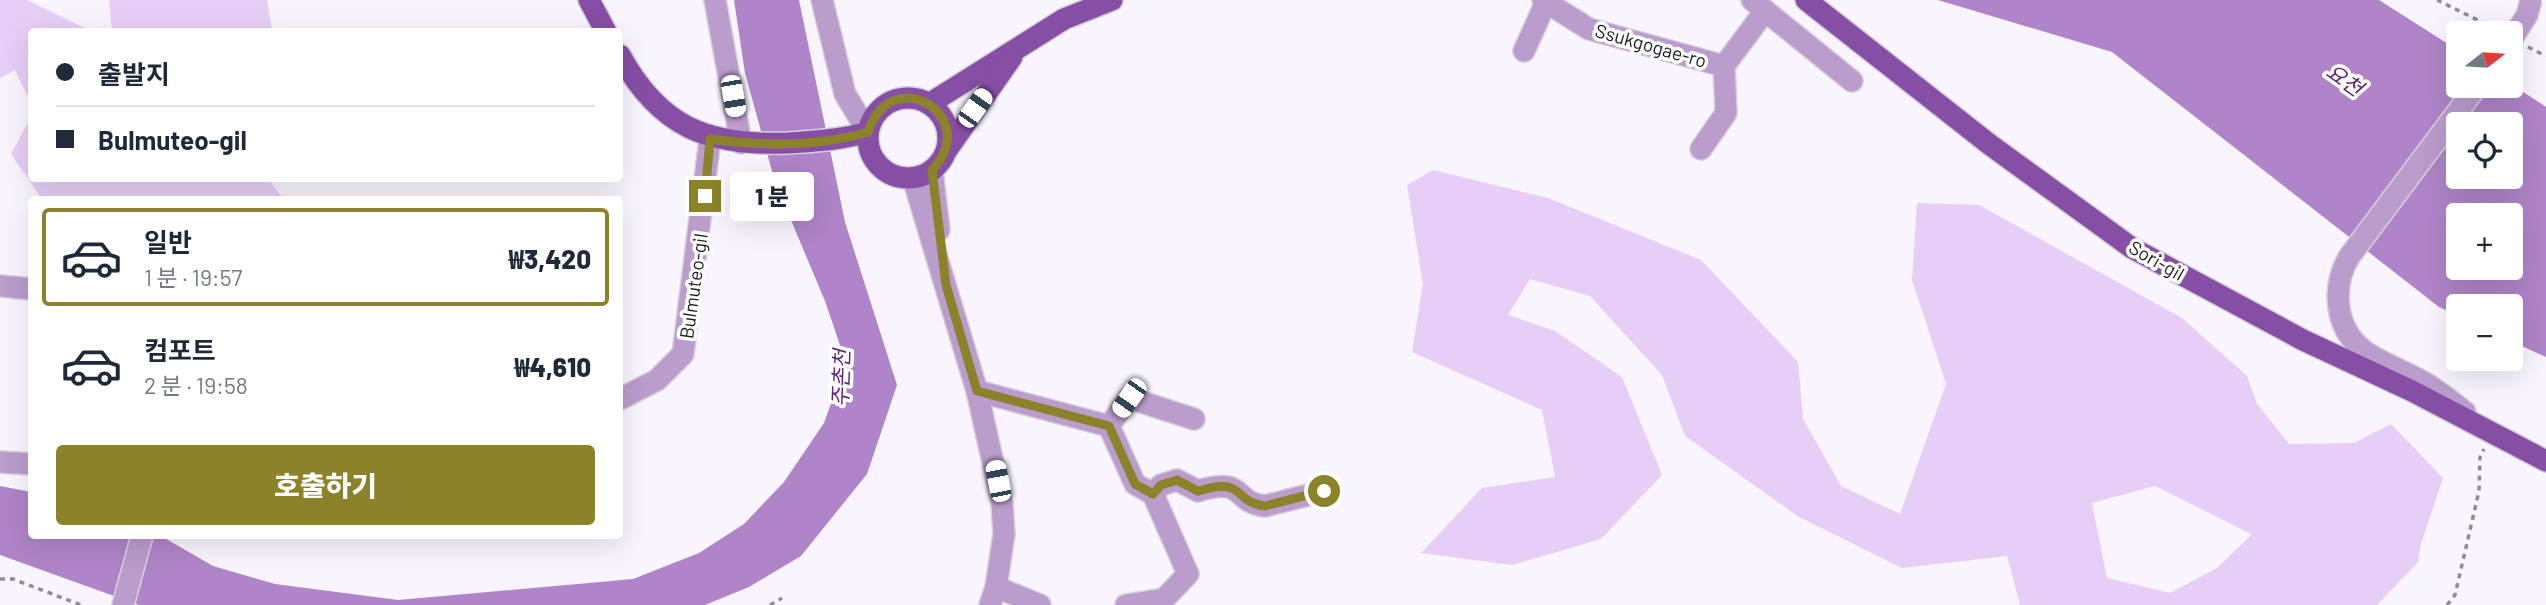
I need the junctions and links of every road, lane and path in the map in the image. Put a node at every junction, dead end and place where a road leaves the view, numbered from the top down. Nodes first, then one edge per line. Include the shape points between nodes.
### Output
1 (589, 0) edge
2 (715, 0) edge
3 (822, 0) edge
4 (1112, 0) edge
5 (1805, 0) edge
6 (2437, 0) edge
7 (2531, 0) edge
8 (1546, 1) edge
9 (1759, 6) edge
10 (2480, 21) edge
11 (2523, 21) edge
12 (604, 28) edge
13 (1019, 47) junction
14 (1524, 51) dead end
15 (623, 59) edge
16 (1724, 66) junction
17 (1852, 81) dead end
18 (2468, 98) edge
19 (929, 104) junction
20 (868, 132) junction
21 (710, 139) junction
22 (746, 143) junction
23 (947, 149) junction
24 (1701, 149) dead end
25 (923, 174) junction
26 (0, 286) edge
27 (28, 289) edge
28 (977, 391) junction
29 (623, 397) edge
30 (1194, 419) dead end
31 (1109, 426) junction
32 (2494, 432) junction
33 (2546, 461) edge
34 (0, 462) edge
35 (28, 464) edge
36 (1324, 491) dead end
37 (1153, 494) junction
38 (141, 539) edge
39 (0, 579) edge
40 (993, 596) edge
41 (782, 598) dead end
42 (81, 605) edge
43 (123, 605) edge
44 (770, 605) edge
45 (1040, 605) edge
46 (1126, 605) edge
47 (2447, 605) edge

1 - 12 main road
2 - 22 street
3 - 20 street via 845,94
4 - 13 main road via 1064,19
5 - 32 main road, Sori-gil via 1989,145 2132,248 2303,340
6 - 10 path
7 - 11 street, bridge
8 - 14 street
8 - 16 street, Ssukgogae-ro via 1589,29
9 - 16 street
9 - 17 street
13 - 19 main road
13 - 23 main road
15 - 21 main road via 659,108
16 - 24 street via 1726,113
18 - 32 street via 2349,257 2337,292 2345,326 2363,349 2430,386
19 - 20 main road via 904,98 892,101 872,119
19 - 23 main road via 945,124
20 - 22 main road via 842,140
20 - 25 main road via 868,146 882,169 894,176
21 - 22 main road
21 - 29 street, Bulmuteo-gil via 683,354 657,380
23 - 25 main road
25 - 28 street via 946,285
26 - 27 street
28 - 31 street
28 - 40 street via 1002,503 1004,534
30 - 31 street via 1129,398
31 - 37 street via 1135,484
32 - 33 main road, Sori-gil
32 - 47 path via 2480,457 2479,491 2455,595
34 - 35 street
36 - 37 street via 1265,506 1220,484 1198,491 1177,480 1161,485
37 - 46 street via 1188,574 1164,599
38 - 43 street
39 - 42 path via 13,579
40 - 45 street
41 - 44 path

